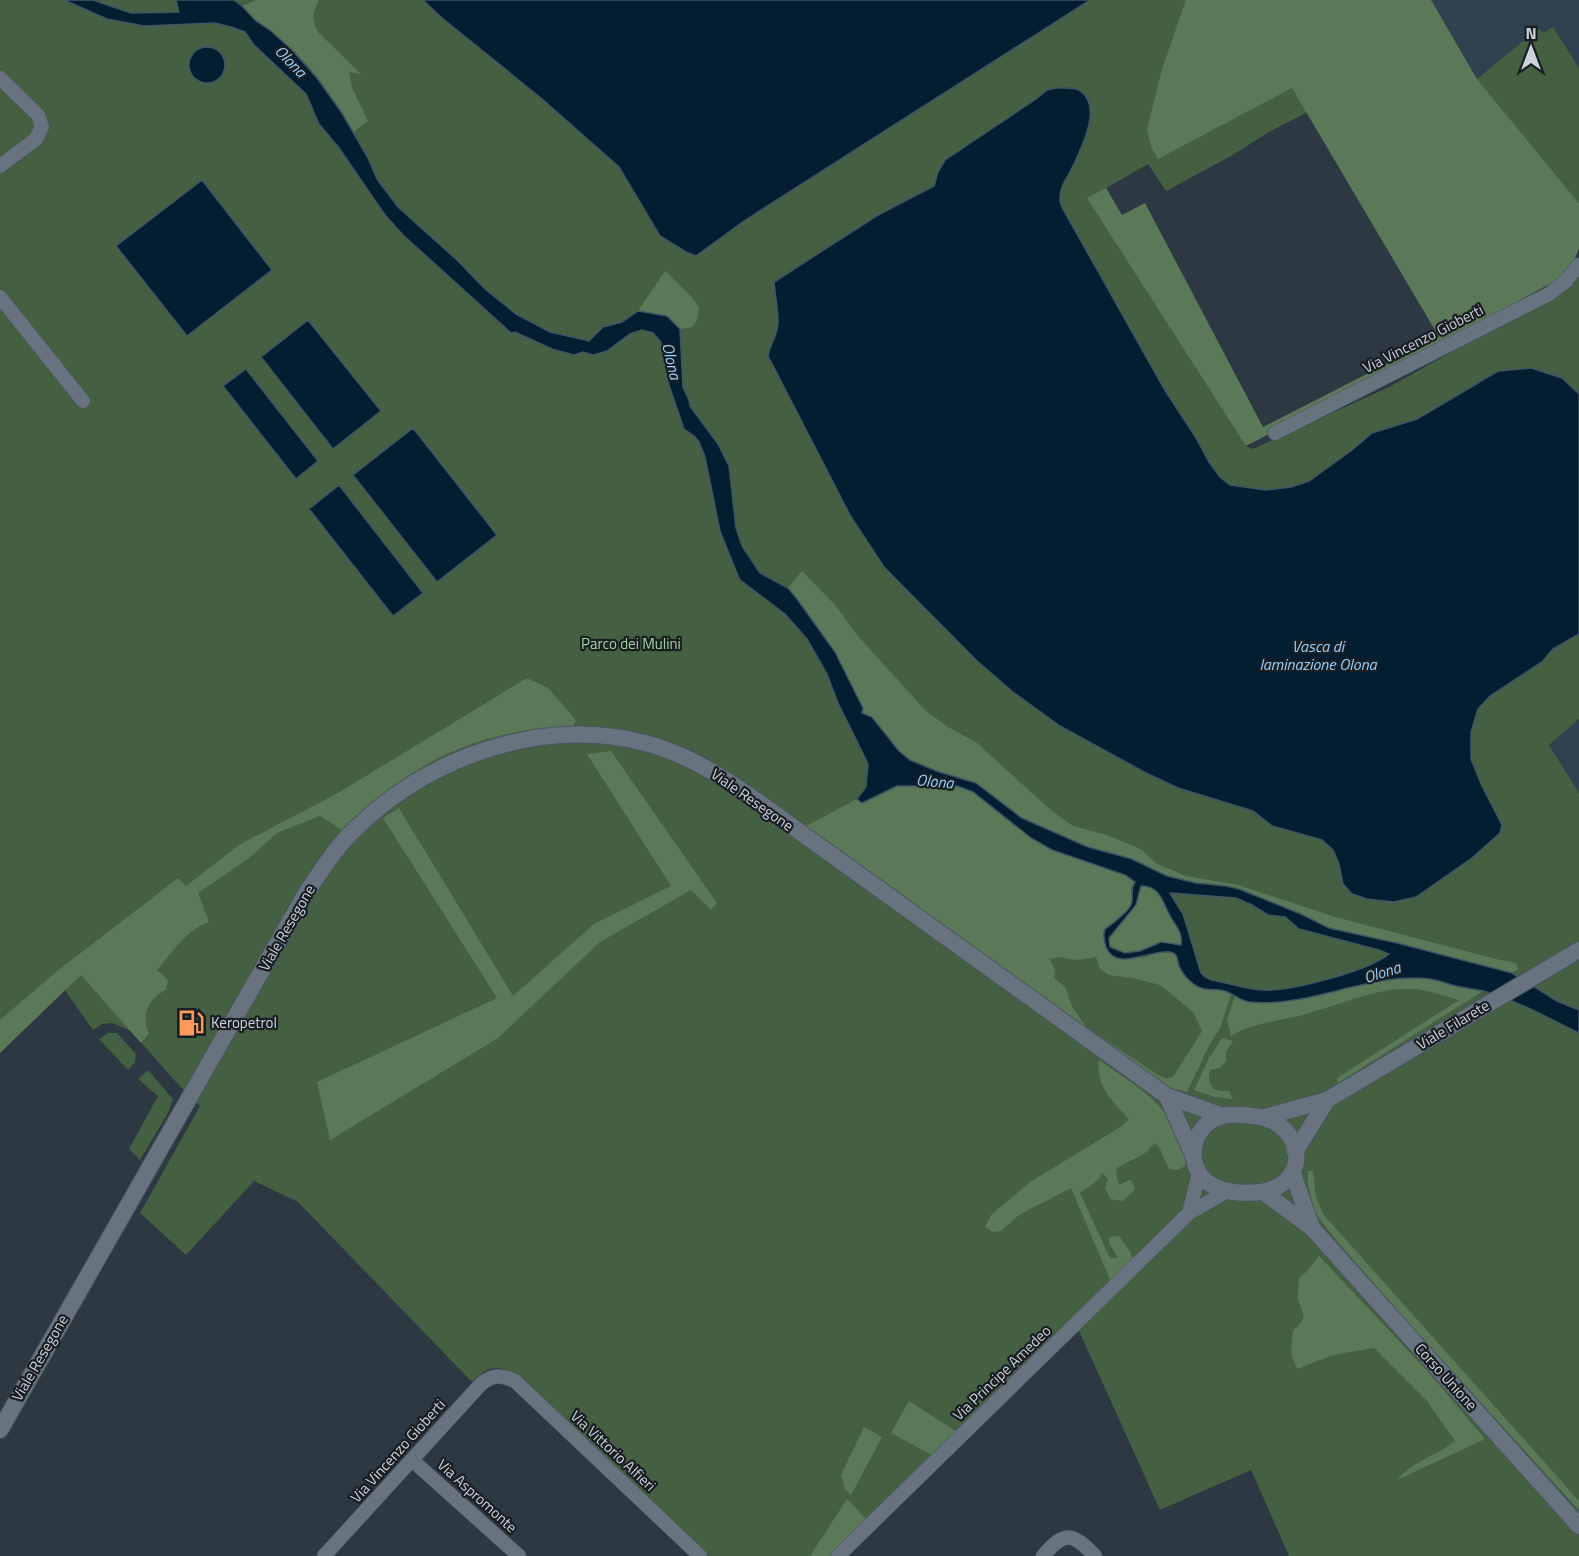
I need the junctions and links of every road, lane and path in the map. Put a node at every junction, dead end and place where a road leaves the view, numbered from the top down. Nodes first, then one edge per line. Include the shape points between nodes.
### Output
1 (0, 78) edge
2 (0, 166) edge
3 (1579, 266) edge
4 (0, 297) edge
5 (83, 401) dead end
6 (1275, 433) dead end
7 (1579, 950) edge
8 (1167, 1096) junction
9 (1327, 1100) junction
10 (1223, 1116) junction
11 (1265, 1117) junction
12 (1295, 1152) junction
13 (1193, 1156) junction
14 (1199, 1173) junction
15 (1293, 1174) junction
16 (1226, 1191) junction
17 (1263, 1191) junction
18 (1189, 1213) junction
19 (1312, 1228) junction
20 (500, 1375) joint
21 (0, 1430) edge
22 (412, 1460) junction
23 (1579, 1526) edge
24 (324, 1556) edge
25 (519, 1556) edge
26 (700, 1556) edge
27 (838, 1556) edge
28 (1043, 1556) edge
29 (1095, 1556) edge

1 - 2 street via 38,115 42,128 36,139
3 - 6 street, Via Vincenzo Gioberti via 1549,294
4 - 5 street
7 - 9 street, Viale Filarete
8 - 10 street, Viale Resegone
8 - 13 street
8 - 21 street, Viale Resegone via 726,779 645,743 585,735 524,740 461,759 402,790 348,836 306,893
9 - 11 street, Viale Filarete
9 - 12 street, Viale Filarete
10 - 11 street
10 - 13 street via 1199,1133
11 - 12 street via 1292,1139
12 - 15 street
13 - 14 street
14 - 16 street via 1207,1182
14 - 18 street
15 - 17 street via 1282,1185
15 - 19 street, Corso Unione
16 - 17 street
16 - 18 street, Via Principe Amedeo
17 - 19 street, Corso Unione
18 - 27 street, Via Principe Amedeo
19 - 23 street, Corso Unione
20 - 22 street, Via Vincenzo Gioberti via 481,1384
20 - 26 street, Via Vittorio Alfieri via 515,1381
22 - 24 street, Via Vincenzo Gioberti
22 - 25 street, Via Aspromonte
28 - 29 street via 1065,1538 1080,1540

